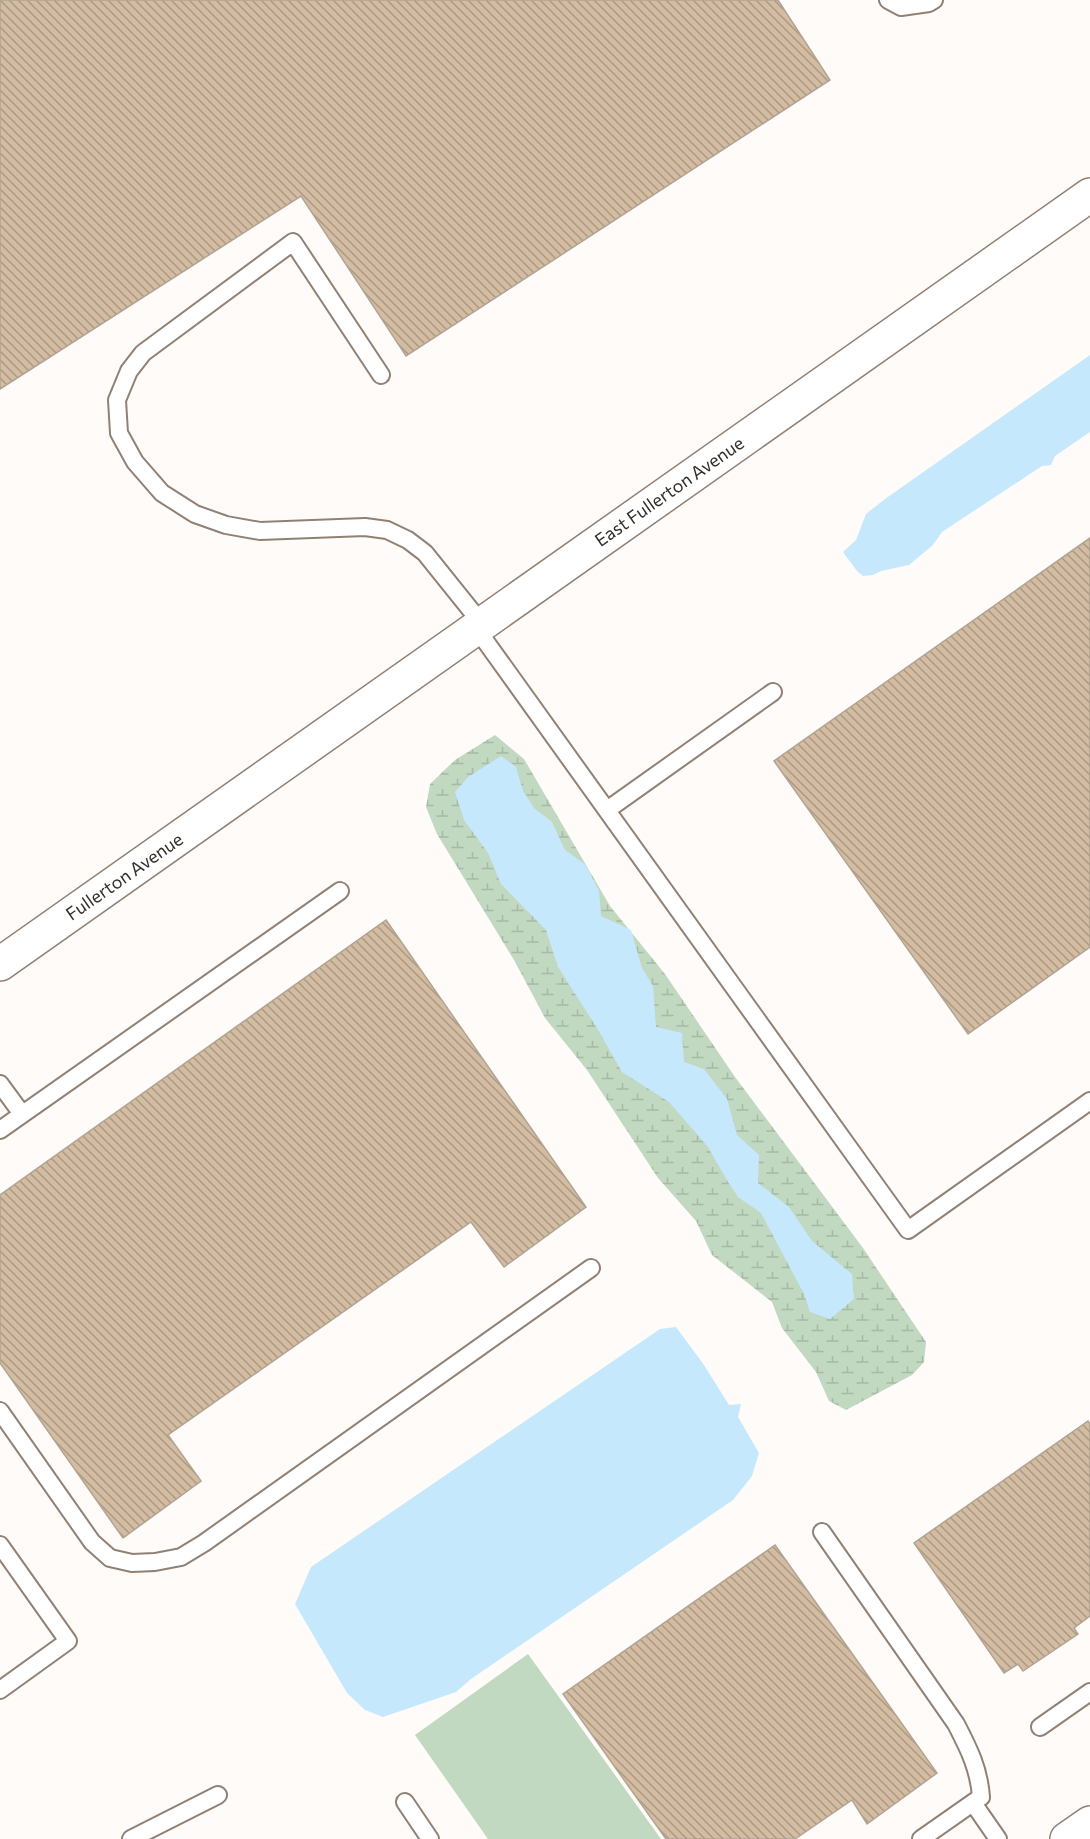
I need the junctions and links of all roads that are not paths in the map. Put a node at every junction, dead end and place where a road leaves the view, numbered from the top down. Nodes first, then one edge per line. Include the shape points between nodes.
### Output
1 (888, 0) edge
2 (934, 0) edge
3 (1090, 195) edge
4 (381, 375) dead end
5 (479, 626) junction
6 (773, 692) dead end
7 (248, 788) joint
8 (607, 810) junction
9 (340, 891) dead end
10 (0, 964) edge
11 (0, 1084) edge
12 (1090, 1101) edge
13 (22, 1114) junction
14 (0, 1130) edge
15 (591, 1268) dead end
16 (0, 1411) edge
17 (822, 1532) dead end
18 (0, 1545) edge
19 (0, 1690) edge
20 (1090, 1692) edge
21 (1040, 1727) dead end
22 (218, 1795) dead end
23 (405, 1802) dead end
24 (973, 1803) junction
25 (1090, 1823) edge
26 (132, 1839) edge
27 (430, 1839) edge
28 (921, 1839) edge
29 (998, 1839) edge
30 (1067, 1839) edge

1 - 2 lane via 901,7
3 - 5 street, East Fullerton Avenue
4 - 5 lane via 293,242 143,353 129,370 117,400 119,433 135,462 162,493 195,514 260,531 365,527 387,530 408,540 425,553
5 - 7 street, East Fullerton Avenue
5 - 8 lane
6 - 8 lane
7 - 10 street, Fullerton Avenue
8 - 12 lane via 908,1230
9 - 13 lane
11 - 13 lane
13 - 14 lane
15 - 16 lane via 181,1557 132,1563 110,1558 92,1542
17 - 24 lane via 956,1724 980,1778 981,1797
18 - 19 lane via 68,1641
20 - 21 lane
22 - 26 lane
23 - 27 lane
24 - 28 lane
24 - 29 lane
25 - 30 street

